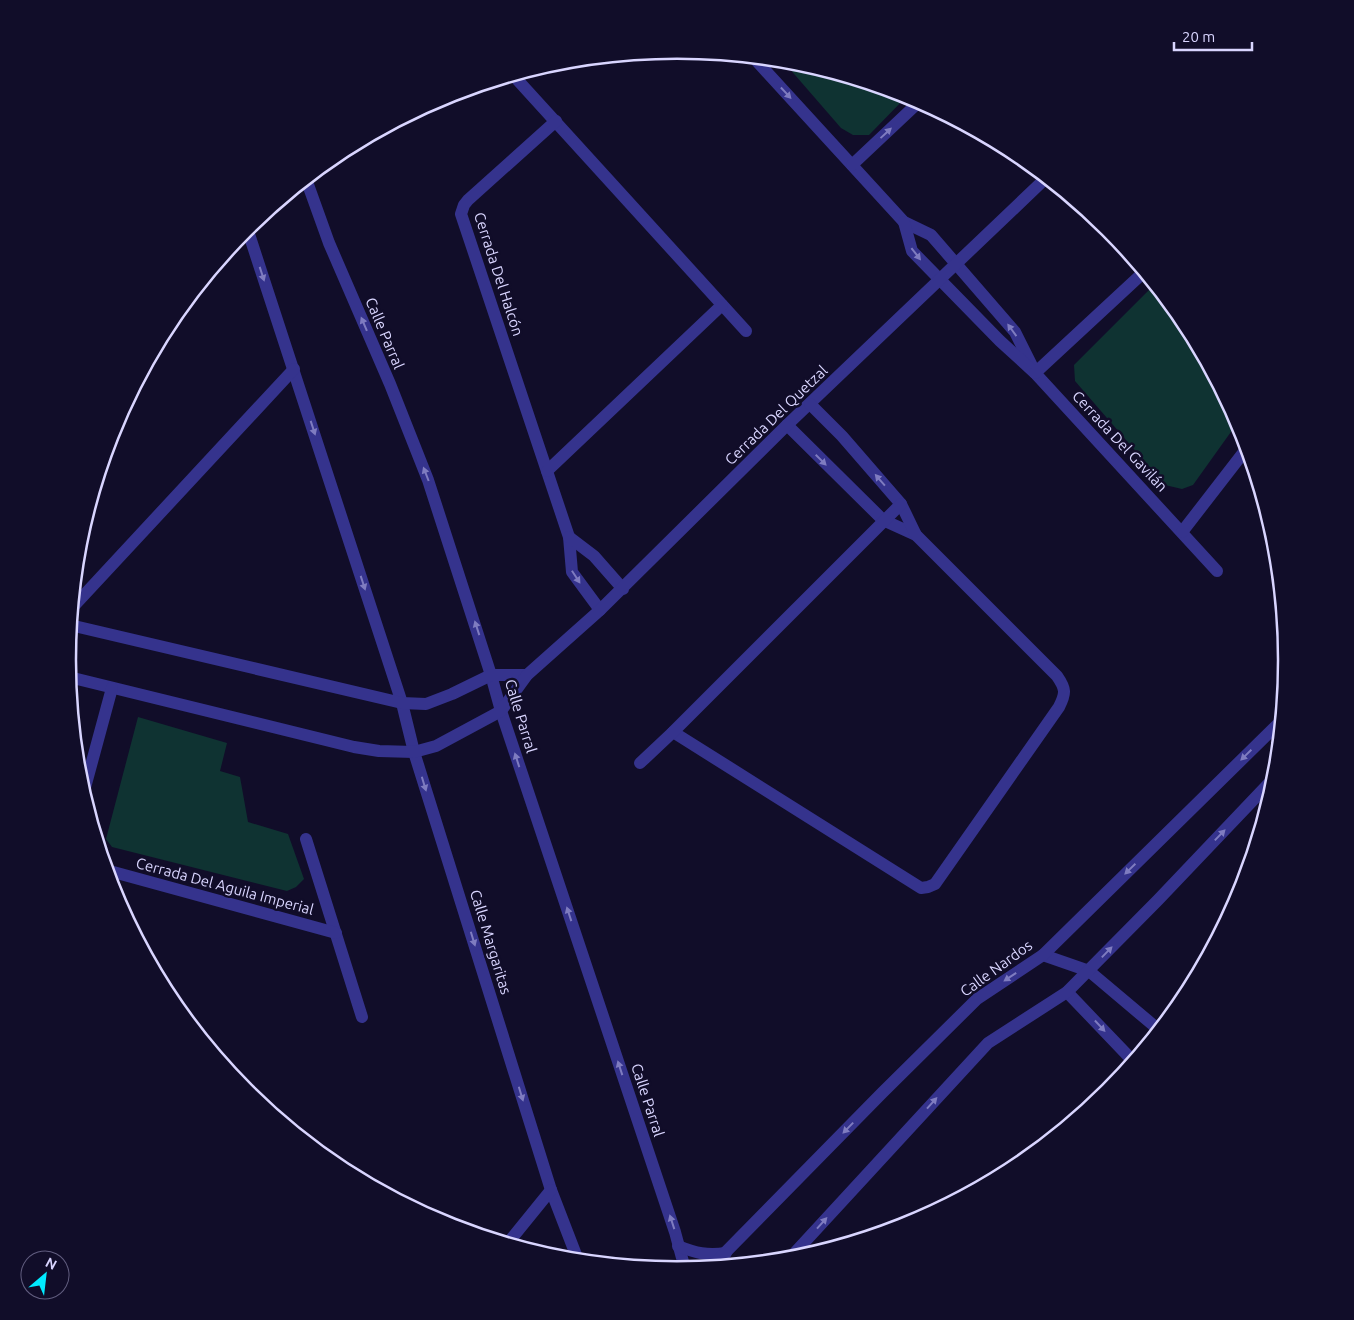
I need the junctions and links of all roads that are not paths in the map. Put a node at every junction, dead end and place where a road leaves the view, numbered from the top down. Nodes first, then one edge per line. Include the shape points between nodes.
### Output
1 (759, 65) edge
2 (518, 80) edge
3 (913, 108) edge
4 (556, 121) junction
5 (852, 165) junction
6 (1042, 182) edge
7 (308, 185) edge
8 (904, 222) junction
9 (250, 237) edge
10 (956, 265) junction
11 (1139, 276) edge
12 (940, 280) junction
13 (722, 305) junction
14 (746, 332) dead end
15 (294, 369) junction
16 (1035, 373) junction
17 (810, 404) junction
18 (787, 425) junction
19 (1242, 455) edge
20 (547, 471) junction
21 (900, 504) junction
22 (883, 520) junction
23 (1182, 532) junction
24 (916, 535) junction
25 (569, 537) junction
26 (1217, 571) dead end
27 (622, 589) junction
28 (79, 600) edge
29 (600, 610) junction
30 (77, 627) edge
31 (492, 675) junction
32 (527, 675) junction
33 (76, 679) edge
34 (112, 688) junction
35 (402, 703) junction
36 (501, 711) junction
37 (1274, 728) edge
38 (673, 732) junction
39 (414, 752) junction
40 (640, 764) dead end
41 (88, 780) edge
42 (1264, 788) edge
43 (306, 838) dead end
44 (115, 873) edge
45 (336, 932) junction
46 (1043, 955) junction
47 (1089, 971) junction
48 (1068, 992) junction
49 (362, 1017) dead end
50 (1154, 1026) edge
51 (1129, 1056) edge
52 (551, 1190) junction
53 (512, 1238) edge
54 (678, 1246) junction
55 (799, 1249) edge
56 (575, 1252) edge
57 (726, 1253) junction
58 (719, 1260) edge
59 (682, 1261) edge

1 -> 5 street
2 - 4 street
5 -> 3 street
4 - 13 street
4 - 20 street, Cerrada Del Halcón via 468,200 461,214
5 - 8 street
6 - 10 street, Cerrada Del Quetzal
31 -> 7 street, Calle Parral via 428,480 329,243
8 - 10 street, Cerrada Del Gavilán via 931,235
8 -> 12 street, Cerrada Del Gavilán via 912,251
9 -> 15 street, Calle Margaritas
10 - 12 street, Cerrada Del Quetzal
16 -> 10 street, Cerrada Del Gavilán via 1015,332
11 - 16 street
12 - 16 street, Cerrada Del Gavilán
12 - 17 street, Cerrada Del Quetzal
13 - 14 street
13 - 20 street
15 - 28 street
15 -> 35 street, Calle Margaritas
16 - 23 street, Cerrada Del Gavilán
17 - 18 street, Cerrada Del Quetzal
21 -> 17 street
18 -> 22 street
18 - 27 street, Cerrada Del Quetzal
19 - 23 street
20 - 25 street, Cerrada Del Halcón
21 - 22 street
21 - 24 street
22 - 24 street
22 - 38 street
23 - 26 street, Cerrada Del Gavilán
24 - 38 street via 1057,676 1065,692 1059,707 935,884 921,888 912,883
25 - 27 street via 594,556
25 -> 29 street, Cerrada Del Halcón via 572,572
27 - 29 street, Cerrada Del Quetzal
29 - 32 street, Cerrada Del Quetzal
30 - 35 street
31 - 32 street
31 - 35 street via 426,704
31 - 36 street, Calle Parral
32 - 36 street, Cerrada Del Quetzal
33 - 34 street
34 - 39 street via 354,747
34 - 41 street
35 - 39 street, Calle Margaritas
36 - 39 street via 436,746
54 -> 36 street, Calle Parral
37 -> 46 street, Calle Nardos
38 - 40 street
39 -> 52 street, Calle Margaritas
47 -> 42 street
43 - 45 street, Cerrada Del Aguila Imperial
44 - 45 street, Cerrada Del Aguila Imperial
45 - 49 street, Cerrada Del Aguila Imperial
46 - 47 street
46 -> 57 street, Calle Nardos via 977,999
47 - 48 street
47 - 50 street
48 -> 51 street
55 -> 48 street via 988,1043
52 - 53 street
52 - 56 street, Calle Margaritas
54 - 57 street via 694,1253
54 - 59 street, Calle Parral
57 - 58 street, Calle Nardos

